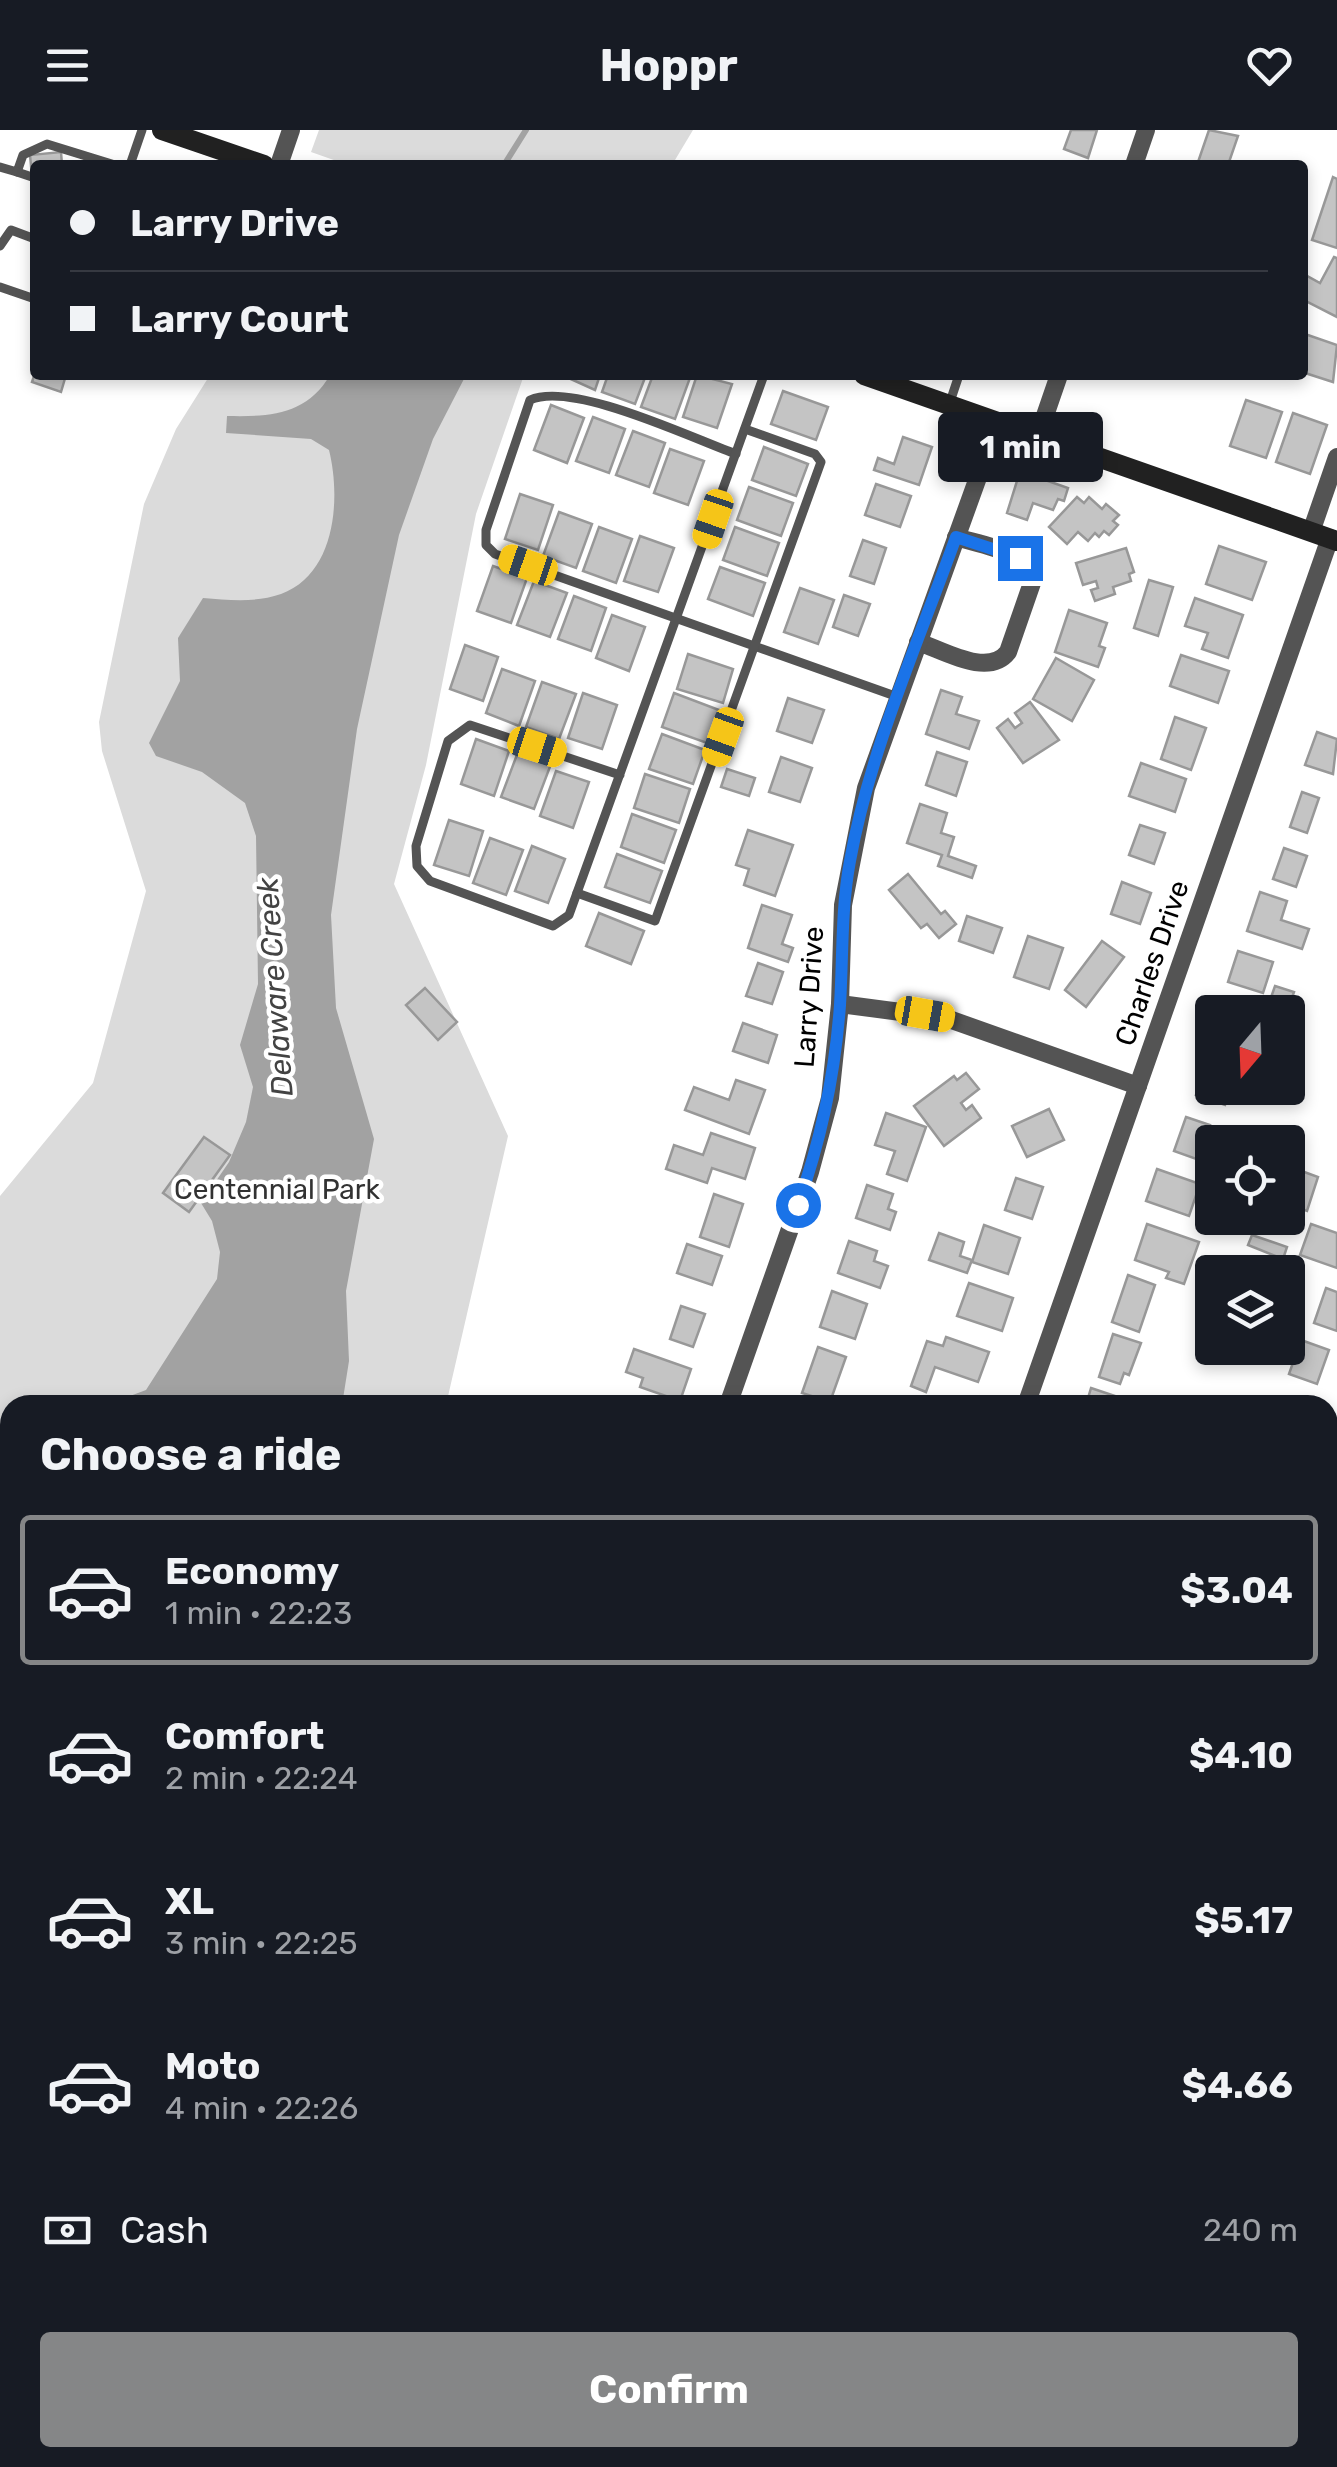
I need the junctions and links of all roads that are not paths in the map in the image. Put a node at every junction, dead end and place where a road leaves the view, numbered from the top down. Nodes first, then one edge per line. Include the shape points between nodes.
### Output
1 (142, 130) edge
2 (162, 130) edge
3 (291, 130) edge
4 (1146, 130) edge
5 (78, 152) junction
6 (75, 160) edge
7 (101, 160) edge
8 (132, 160) edge
9 (249, 160) edge
10 (281, 160) edge
11 (1136, 160) edge
12 (0, 167) edge
13 (17, 172) junction
14 (30, 176) edge
15 (30, 237) edge
16 (0, 246) edge
17 (0, 287) edge
18 (30, 296) edge
19 (762, 380) edge
20 (878, 380) edge
21 (958, 380) edge
22 (1057, 380) edge
23 (949, 405) junction
24 (998, 422) junction
25 (745, 429) junction
26 (1038, 436) junction
27 (736, 454) junction
28 (1337, 457) edge
29 (956, 537) junction
30 (1326, 537) edge
31 (679, 617) junction
32 (918, 642) junction
33 (756, 645) junction
34 (898, 697) junction
35 (620, 775) junction
36 (577, 893) junction
37 (840, 1004) junction
38 (1138, 1086) junction
39 (732, 1395) edge
40 (1030, 1395) edge

1 - 8 lane
2 - 9 street
3 - 10 street
4 - 11 street
5 - 6 lane
5 - 7 lane
5 - 13 lane via 47,144 23,154
12 - 13 lane
13 - 14 lane
15 - 16 lane via 11,230
17 - 18 lane
19 - 25 lane
20 - 23 street
21 - 23 lane
22 - 26 street
23 - 24 street
24 - 26 street
24 - 29 street, Larry Drive
25 - 27 lane
25 - 33 lane via 821,462
26 - 30 street
27 - 31 lane
27 - 31 lane via 578,398 545,394 530,400 486,545
28 - 30 street, Charles Drive
29 - 32 street, Larry Drive
29 - 32 street via 1020,558 1032,570 1008,652 986,665
30 - 38 street, Charles Drive
31 - 33 lane
31 - 35 lane
32 - 34 street, Larry Drive
33 - 34 lane
33 - 36 lane via 656,921
34 - 37 street, Larry Drive via 853,846 843,904
35 - 36 lane
35 - 36 lane via 470,725 448,740 416,846 417,866 430,881 553,926 569,915
37 - 38 street via 946,1018
37 - 39 street, Larry Drive via 830,1098 810,1172
38 - 40 street, Charles Drive

